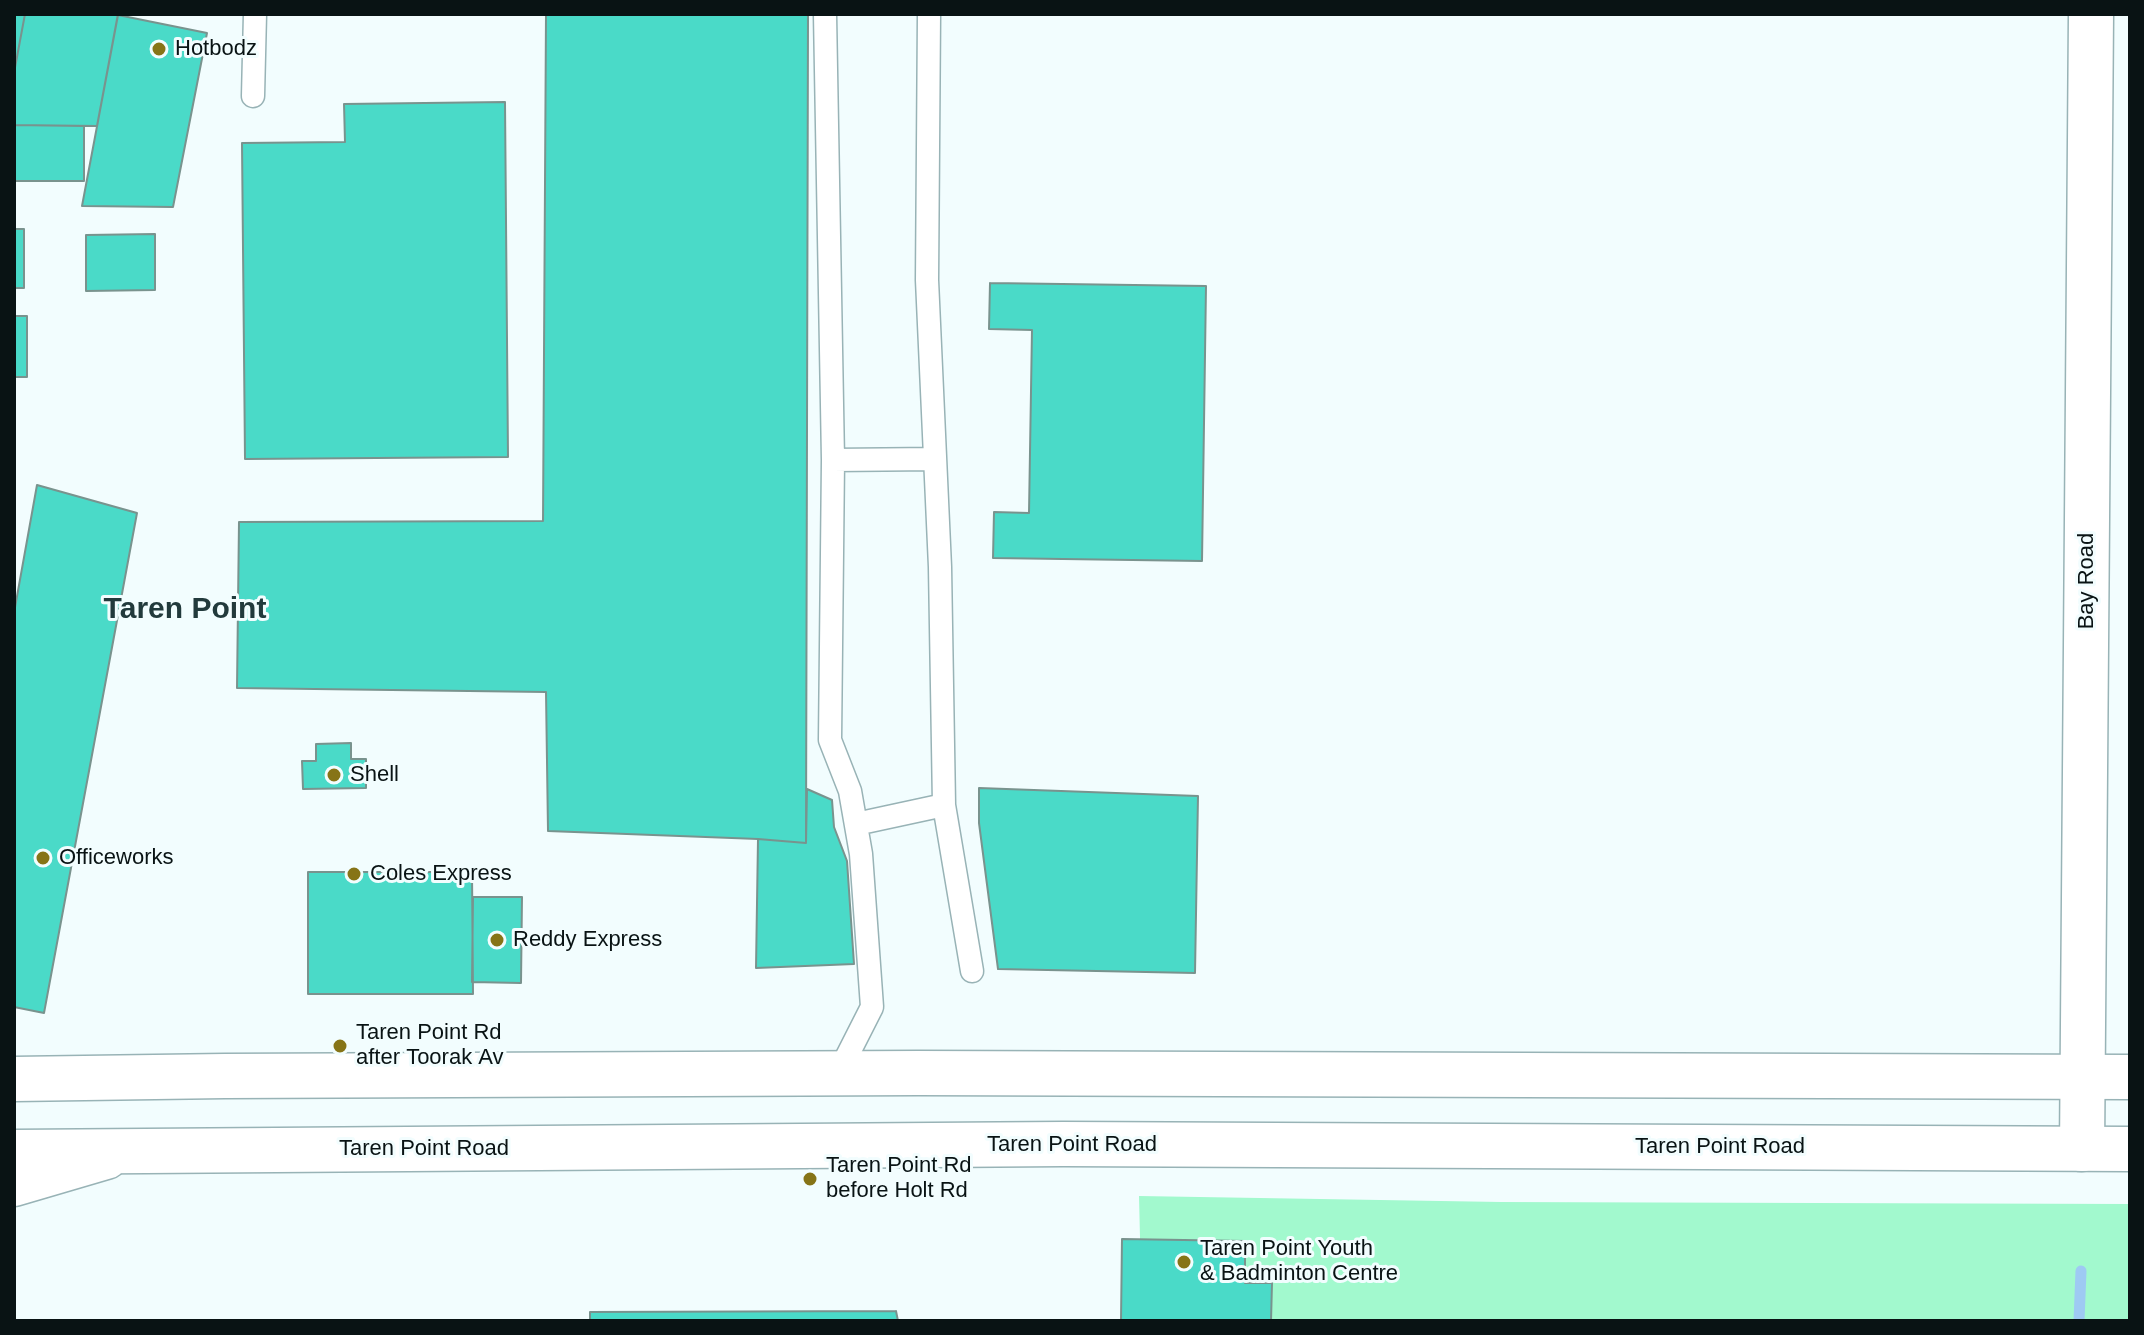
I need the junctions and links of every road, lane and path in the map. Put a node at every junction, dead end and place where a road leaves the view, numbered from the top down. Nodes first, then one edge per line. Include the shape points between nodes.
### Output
1 (255, 14) edge
2 (825, 14) edge
3 (929, 14) edge
4 (2091, 14) edge
5 (253, 96) dead end
6 (935, 459) junction
7 (833, 460) junction
8 (944, 805) junction
9 (856, 824) junction
10 (972, 971) dead end
11 (838, 1074) junction
12 (2084, 1077) junction
13 (2130, 1077) edge
14 (14, 1079) edge
15 (2082, 1149) junction
16 (2130, 1149) edge
17 (14, 1152) edge
18 (123, 1152) junction
19 (14, 1184) edge

1 - 5 lane
2 - 7 lane
3 - 6 lane via 927,280
4 - 12 main road, Bay Road
6 - 7 lane
6 - 8 lane
7 - 9 lane via 830,740 850,791
8 - 9 lane
8 - 10 lane
9 - 11 lane via 872,1007
11 - 12 main road
11 - 14 main road
12 - 13 main road
12 - 15 main road, Bay Road
15 - 16 main road, Taren Point Road
15 - 18 main road, Taren Point Road via 1048,1144
17 - 18 main road, Taren Point Road
18 - 19 main road

